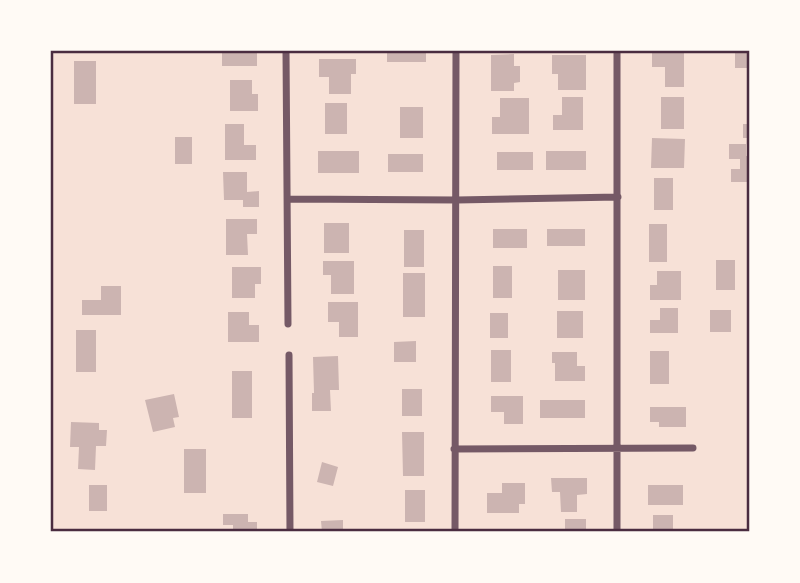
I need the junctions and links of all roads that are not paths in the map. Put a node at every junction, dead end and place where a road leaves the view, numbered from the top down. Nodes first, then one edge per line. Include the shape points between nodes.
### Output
1 (286, 51) edge
2 (456, 51) edge
3 (617, 51) edge
4 (618, 197) junction
5 (288, 199) junction
6 (457, 200) junction
7 (288, 324) dead end
8 (289, 355) dead end
9 (616, 448) junction
10 (693, 448) dead end
11 (454, 449) junction
12 (290, 532) edge
13 (455, 532) edge
14 (617, 532) edge

1 - 5 street
2 - 6 street
3 - 4 street
4 - 6 street
4 - 9 street
5 - 6 street
5 - 7 street
6 - 11 street
8 - 12 street
9 - 10 street
9 - 11 street
9 - 14 street
11 - 13 street

